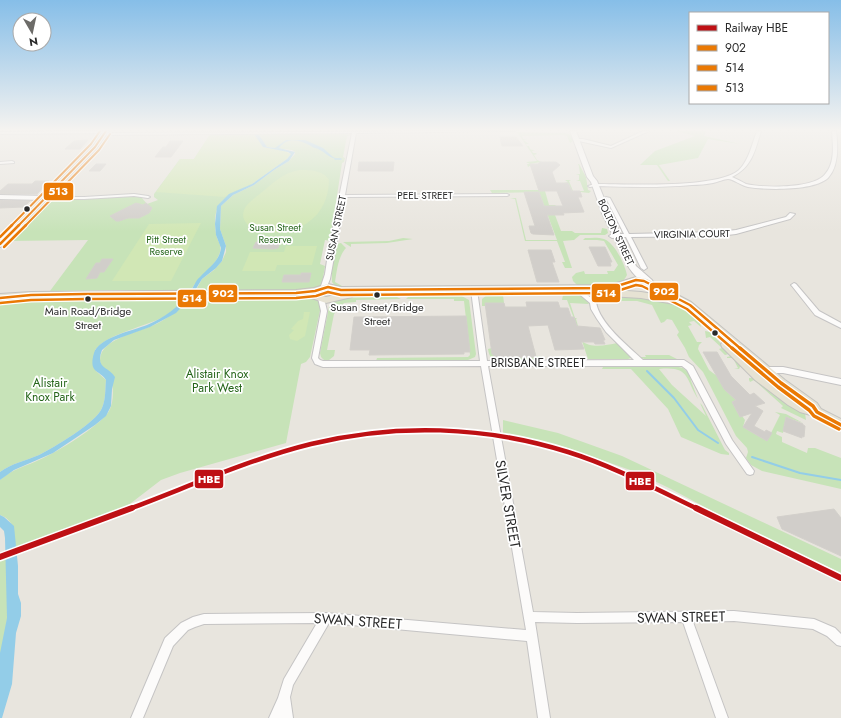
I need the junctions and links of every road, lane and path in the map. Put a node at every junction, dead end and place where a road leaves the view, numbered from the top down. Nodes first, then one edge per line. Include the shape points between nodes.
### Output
1 (78, 165) edge
2 (348, 165) edge
3 (585, 165) edge
4 (833, 165) edge
5 (744, 167) joint
6 (730, 178) junction
7 (676, 184) junction
8 (594, 186) junction
9 (507, 195) dead end
10 (148, 196) dead end
11 (343, 196) junction
12 (0, 197) edge
13 (46, 197) junction
14 (608, 198) dead end
15 (792, 214) dead end
16 (614, 235) junction
17 (626, 235) junction
18 (1, 242) edge
19 (644, 268) dead end
20 (328, 277) junction
21 (632, 282) junction
22 (650, 283) junction
23 (794, 285) dead end
24 (474, 292) junction
25 (321, 294) junction
26 (335, 294) junction
27 (643, 296) junction
28 (1, 297) edge
29 (593, 298) junction
30 (324, 311) junction
31 (841, 326) edge
32 (641, 363) junction
33 (484, 364) junction
34 (765, 369) junction
35 (754, 372) junction
36 (841, 382) edge
37 (817, 412) junction
38 (841, 425) edge
39 (750, 471) dead end
40 (529, 617) junction
41 (686, 617) junction
42 (326, 618) junction
43 (532, 636) junction
44 (841, 641) edge
45 (284, 697) junction
46 (137, 718) edge
47 (275, 718) edge
48 (287, 718) edge
49 (544, 718) edge
50 (722, 718) edge

1 - 13 main road
2 - 11 street, SUSAN STREET
3 - 8 main road, BOLTON STREET
4 - 6 street via 825,178 802,186 750,186
5 - 6 street
5 - 7 street via 722,175
6 - 7 street
7 - 8 street
8 - 16 main road, BOLTON STREET via 595,200
9 - 11 street, PEEL STREET
10 - 13 street
11 - 20 street, SUSAN STREET
12 - 13 main road
13 - 18 main road
14 - 17 street, BOLTON STREET
15 - 17 street, VIRGINIA COURT via 788,218 736,232
16 - 17 street, VIRGINIA COURT
16 - 21 main road, BOLTON STREET
16 - 22 main road, BOLTON STREET via 634,268
17 - 19 street, BOLTON STREET
20 - 25 street, SUSAN STREET
20 - 26 street, SUSAN STREET
21 - 22 main road via 640,280
21 - 24 main road via 611,288
21 - 27 main road via 631,288
22 - 27 main road via 656,288 656,292
22 - 34 main road via 694,308
23 - 31 street via 817,313
24 - 26 main road
24 - 29 main road via 581,293
24 - 33 street, SILVER STREET
25 - 26 main road via 326,300
25 - 28 main road via 205,293
25 - 30 street, BRISBANE STREET
26 - 30 street, BRISBANE STREET
27 - 29 main road via 622,293
27 - 35 main road via 670,300 686,308
29 - 32 street via 600,320
30 - 33 street, BRISBANE STREET via 315,355 316,361 320,364
32 - 33 street, BRISBANE STREET
32 - 39 street, BRISBANE STREET via 681,362 688,365 729,442
33 - 40 street, SILVER STREET
34 - 35 street
34 - 36 street
34 - 37 main road via 794,394 813,406
35 - 37 main road via 797,405 808,411
37 - 38 main road
40 - 41 street, SWAN STREET
40 - 43 street, SILVER STREET
41 - 44 street, SWAN STREET via 734,616 808,623 824,628
41 - 50 street
42 - 43 street, SWAN STREET
42 - 45 street via 288,683
42 - 46 street, SWAN STREET via 193,621 169,642
43 - 49 street, SILVER STREET
45 - 47 street
45 - 48 street

